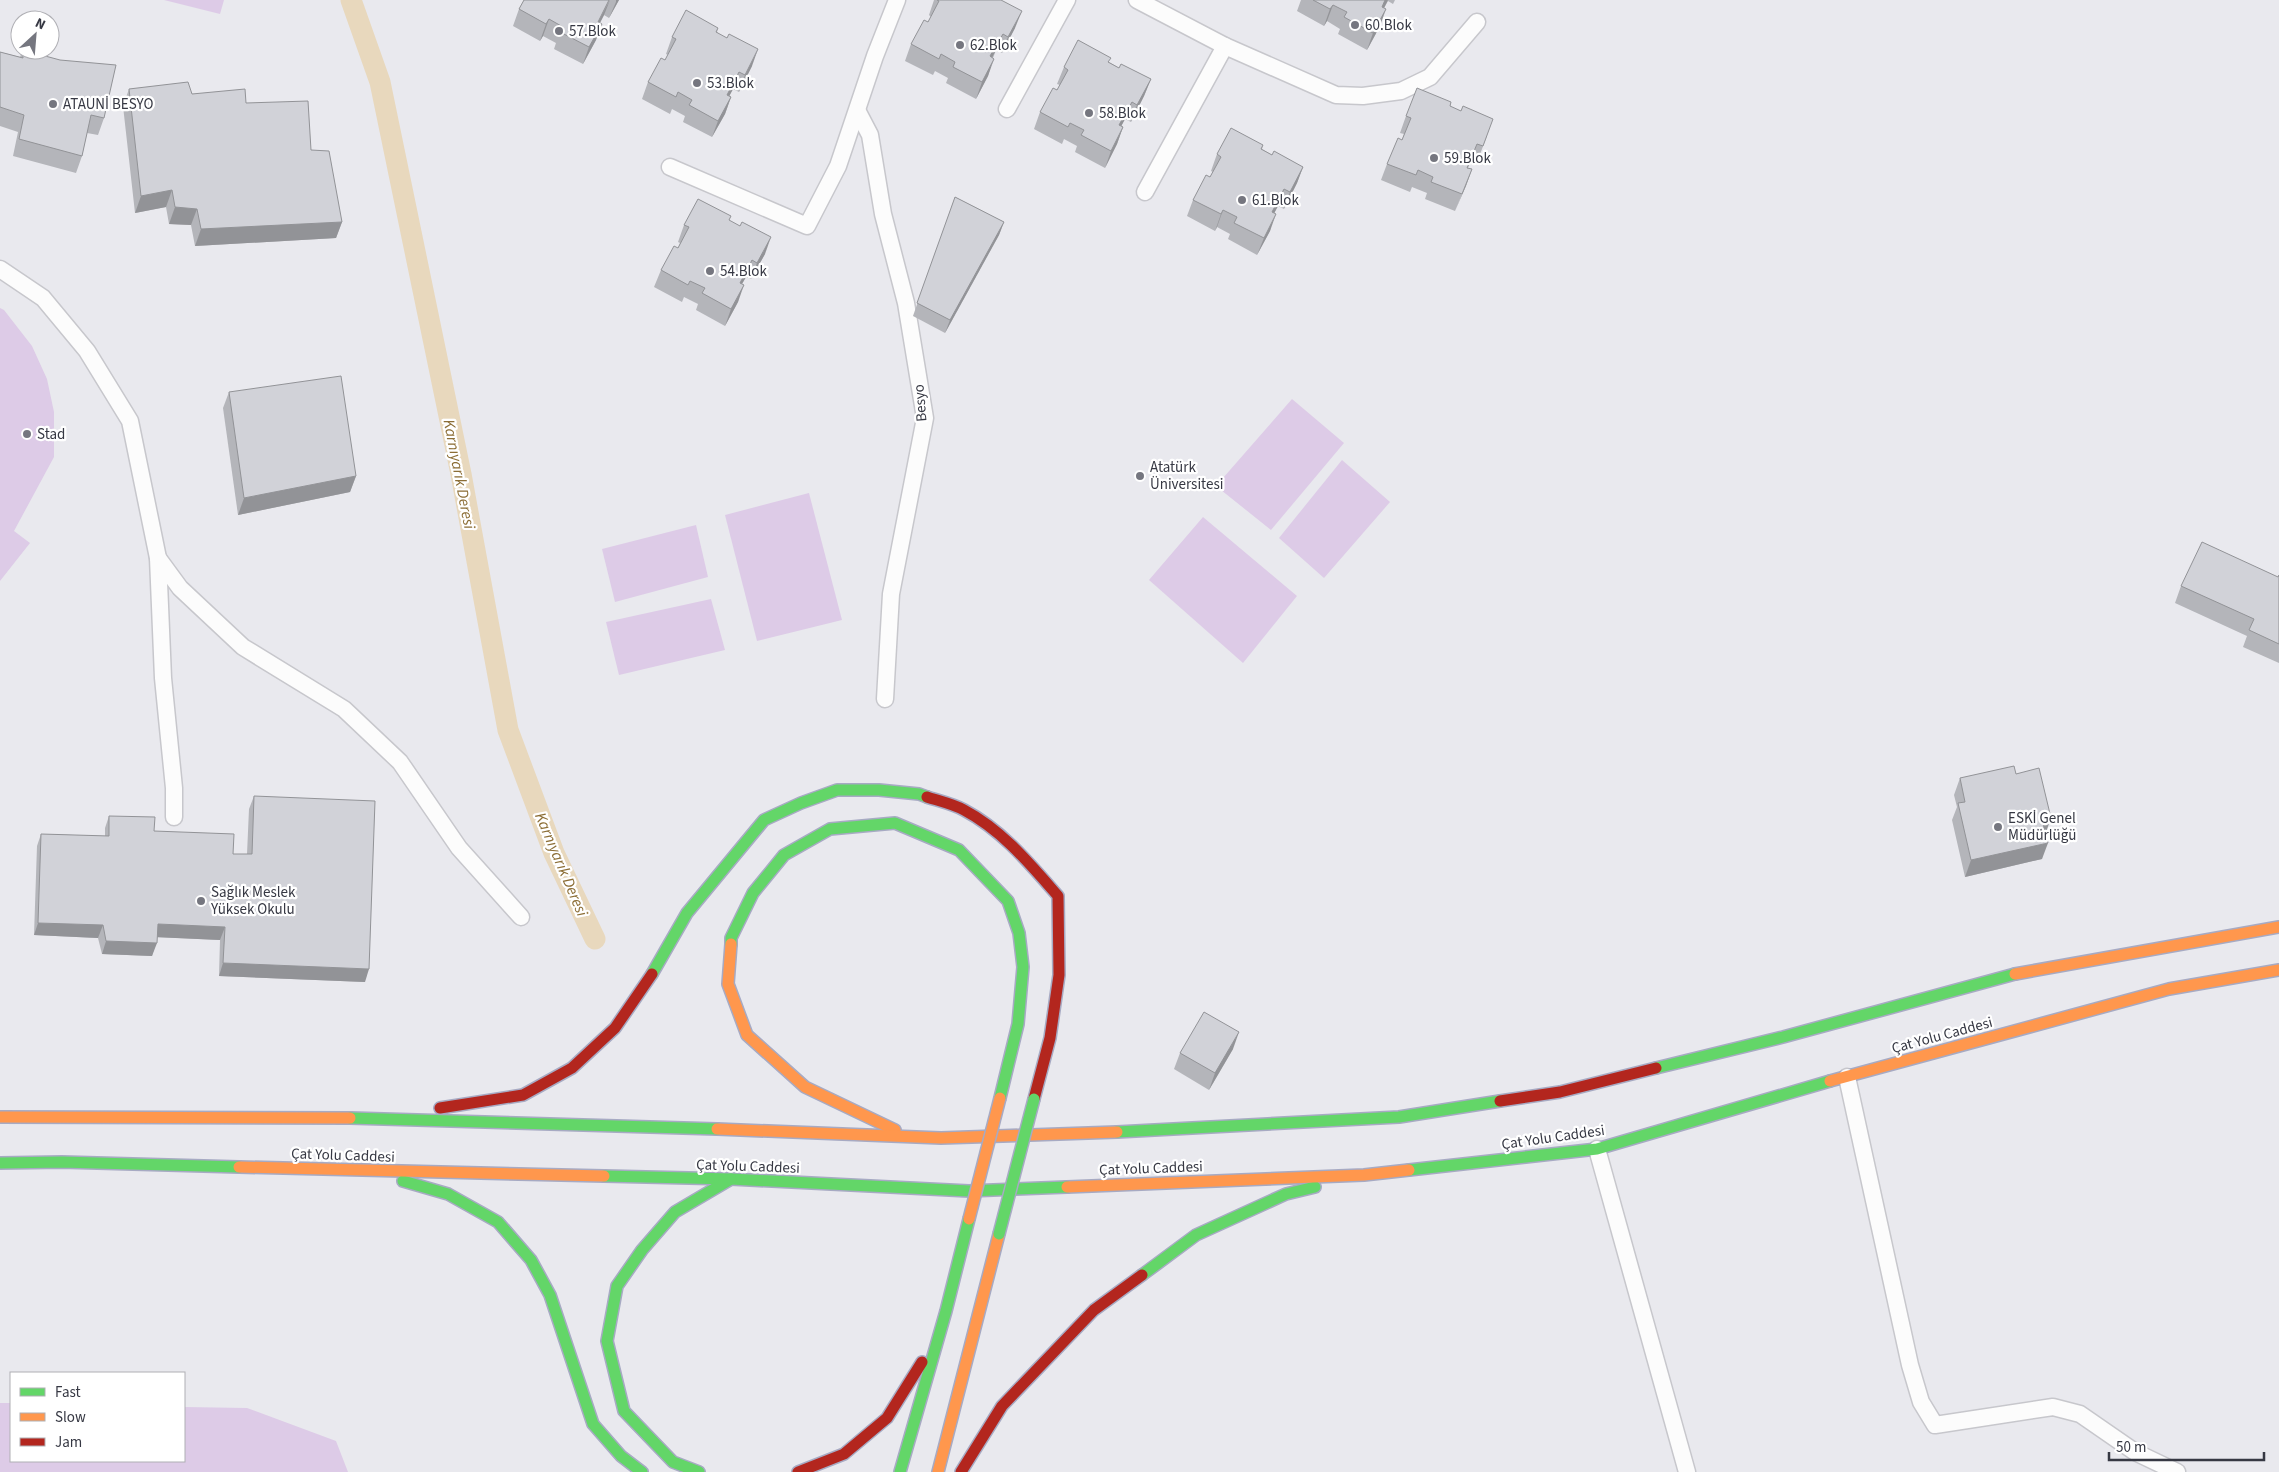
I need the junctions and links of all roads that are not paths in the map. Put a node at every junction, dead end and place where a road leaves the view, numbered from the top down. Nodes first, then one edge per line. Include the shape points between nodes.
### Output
1 (898, 0) edge
2 (1068, 0) edge
3 (1137, 0) edge
4 (1477, 22) dead end
5 (1225, 46) junction
6 (1007, 109) dead end
7 (858, 112) junction
8 (670, 167) dead end
9 (1145, 192) dead end
10 (0, 269) edge
11 (158, 558) junction
12 (885, 699) dead end
13 (174, 817) dead end
14 (521, 917) dead end
15 (2279, 927) edge
16 (2279, 970) edge
17 (1847, 1077) junction
18 (0, 1117) edge
19 (371, 1118) junction
20 (906, 1135) junction
21 (1597, 1149) junction
22 (0, 1162) edge
23 (365, 1170) junction
24 (1364, 1174) junction
25 (731, 1179) junction
26 (946, 1311) junction
27 (642, 1472) edge
28 (699, 1472) edge
29 (798, 1472) edge
30 (900, 1472) edge
31 (938, 1472) edge
32 (961, 1472) edge
33 (1687, 1472) edge
34 (2176, 1472) edge

1 - 7 street via 874,56
2 - 6 street
3 - 5 street
4 - 5 street via 1430,77 1401,91 1363,96 1336,95
5 - 9 street
7 - 8 street via 838,166 807,226
7 - 12 street, Besyo via 870,135 883,214 906,303 925,418 891,594
10 - 11 street via 50,306 87,351 130,421
11 - 13 street
11 - 14 street via 180,588 243,647 344,708 400,762 459,848
15 - 20 highway via 2007,975 1783,1037 1560,1092 1389,1117 1076,1134 941,1138
16 - 17 highway, Çat Yolu Caddesi via 2169,989
17 - 21 highway, Çat Yolu Caddesi
17 - 34 street via 1910,1365 1921,1402 1935,1425 2053,1407 2080,1414 2135,1452
18 - 19 highway
19 - 20 highway
19 - 31 highway, bridge via 523,1095 572,1068 615,1028 647,983 687,913 764,820 837,790 919,794 963,809 995,830 1058,896 1059,976 1050,1038
20 - 26 highway, bridge via 805,1087 747,1035 728,984 731,938 753,893 784,855 830,830 896,823 959,850 1008,901 1019,933 1023,967 1018,1024
21 - 24 highway, Çat Yolu Caddesi
21 - 33 street
22 - 23 highway, Çat Yolu Caddesi
23 - 25 highway, Çat Yolu Caddesi
23 - 27 highway via 448,1194 498,1222 531,1260 550,1295 593,1424 621,1456
24 - 25 highway, Çat Yolu Caddesi via 969,1191
24 - 32 highway via 1286,1194 1229,1219 1196,1235 1146,1271 1094,1310 1009,1399
25 - 28 highway via 675,1212 642,1250 617,1286 607,1340 624,1411 673,1462
26 - 29 highway via 918,1370 887,1418 844,1454
26 - 30 highway

